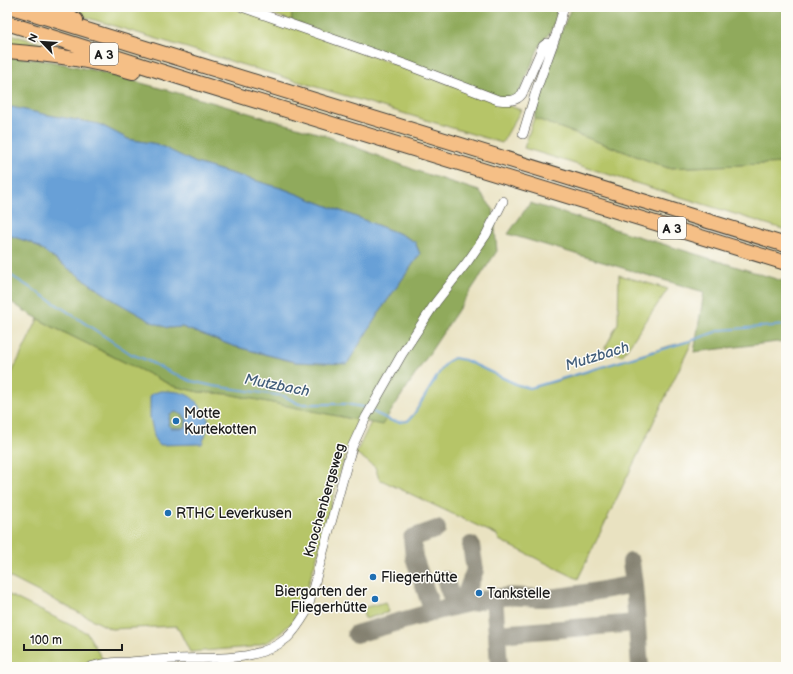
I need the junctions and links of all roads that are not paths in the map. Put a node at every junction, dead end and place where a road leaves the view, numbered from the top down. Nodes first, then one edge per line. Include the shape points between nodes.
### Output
1 (12, 7) edge
2 (50, 7) edge
3 (242, 7) edge
4 (564, 7) edge
5 (7, 24) edge
6 (92, 32) junction
7 (553, 44) junction
8 (7, 51) edge
9 (201, 84) junction
10 (523, 134) dead end
11 (503, 201) dead end
12 (786, 245) edge
13 (786, 263) edge
14 (90, 667) edge

1 - 6 highway, A 3
2 - 6 highway via 73,18
3 - 7 street via 498,100 509,101 522,94 543,46 547,43
4 - 7 street
5 - 9 highway, A 3
6 - 12 highway, A 3
7 - 10 street
8 - 9 highway via 88,62 181,86
9 - 13 highway, A 3
11 - 14 street, Knochenbergsweg via 486,235 436,302 402,354 366,417 352,447 307,611 298,626 276,645 251,655 114,662

